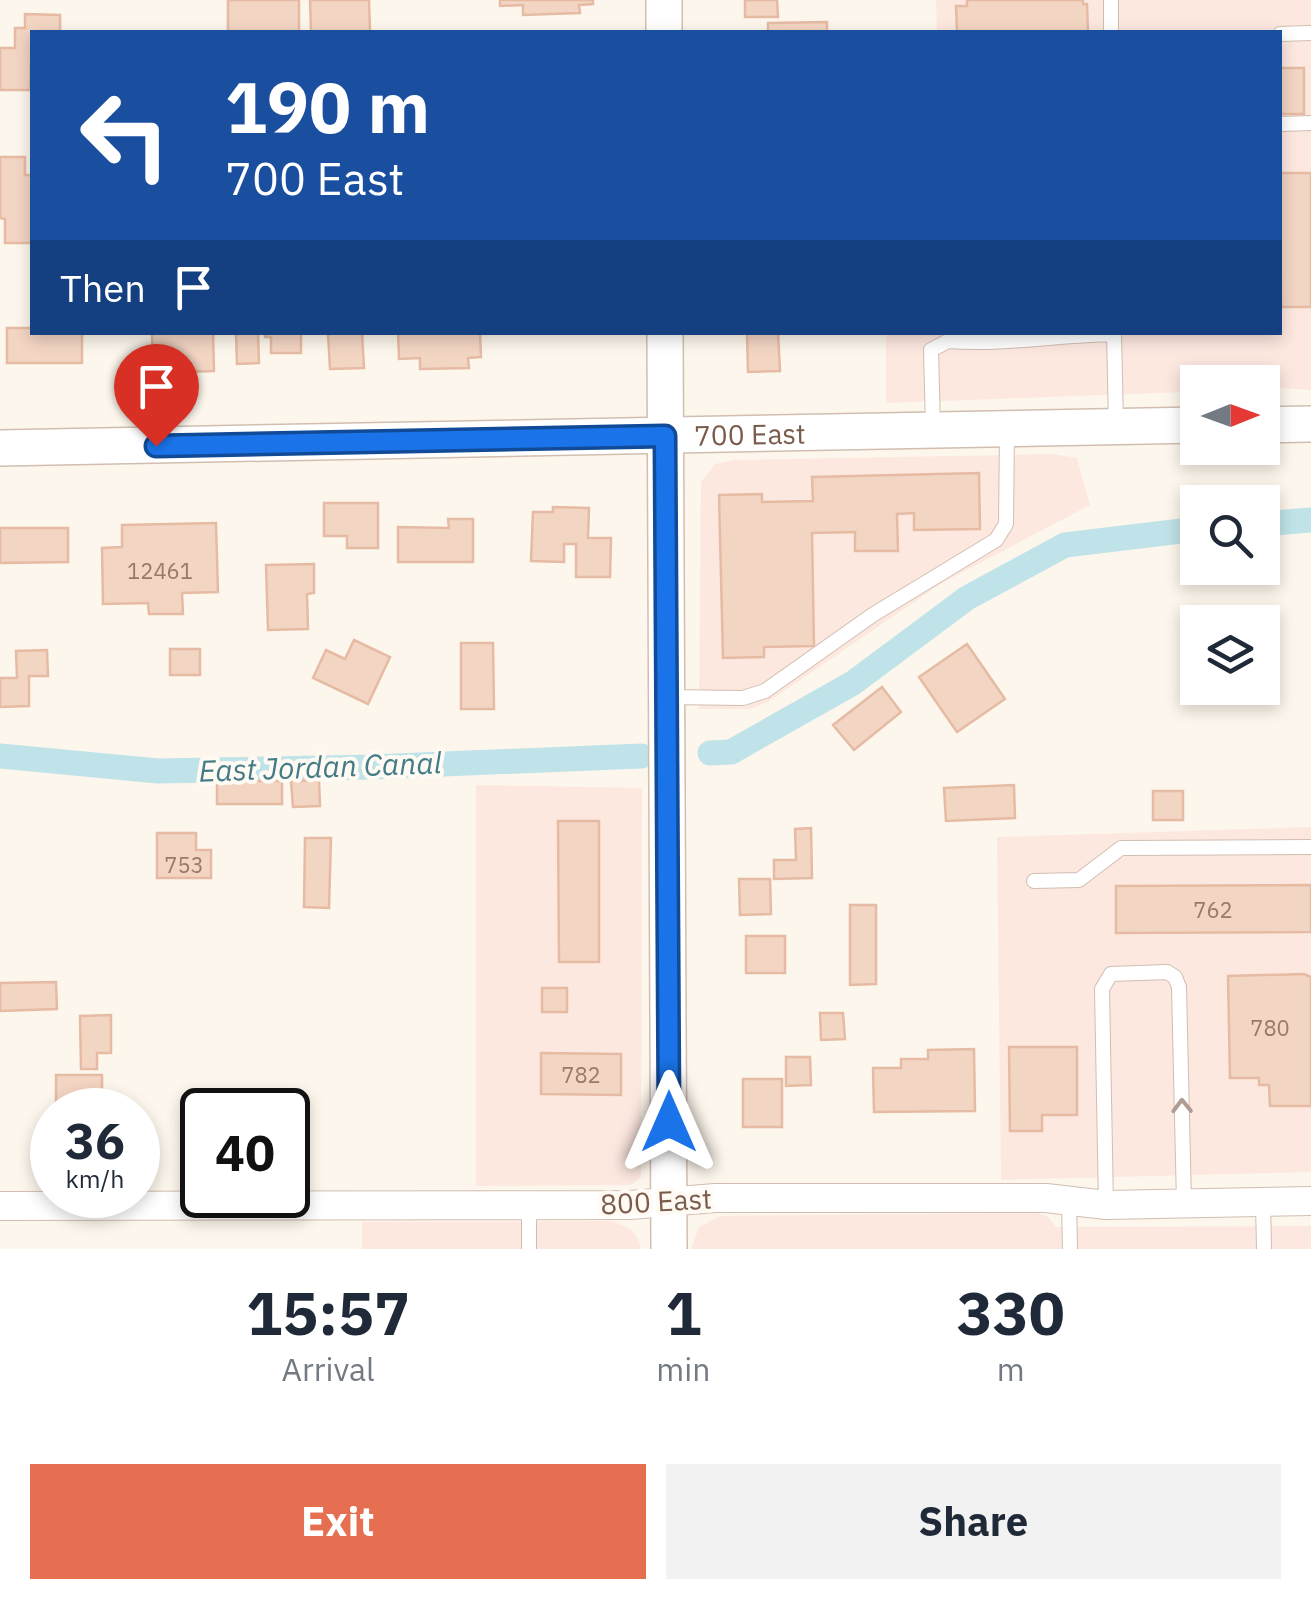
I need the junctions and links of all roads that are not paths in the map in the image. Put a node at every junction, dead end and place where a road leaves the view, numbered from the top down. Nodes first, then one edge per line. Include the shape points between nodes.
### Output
1 (664, 0) edge
2 (1111, 0) edge
3 (664, 30) edge
4 (1112, 30) edge
5 (1311, 33) edge
6 (1282, 34) edge
7 (1311, 123) edge
8 (1282, 124) edge
9 (665, 335) edge
10 (1073, 335) edge
11 (1114, 335) edge
12 (1311, 424) edge
13 (1180, 425) edge
14 (1280, 425) edge
15 (1116, 426) junction
16 (1007, 428) junction
17 (933, 431) junction
18 (665, 436) junction
19 (0, 448) edge
20 (666, 698) junction
21 (1311, 847) edge
22 (1034, 881) dead end
23 (670, 1201) junction
24 (1069, 1201) junction
25 (1311, 1201) edge
26 (1263, 1202) junction
27 (1184, 1203) junction
28 (530, 1205) junction
29 (1106, 1205) junction
30 (0, 1206) edge
31 (529, 1249) edge
32 (670, 1249) edge
33 (1070, 1249) edge
34 (1264, 1249) edge

1 - 3 street
2 - 4 lane
5 - 6 lane
7 - 8 lane
9 - 18 street
10 - 17 lane via 938,344 932,350
11 - 15 lane
12 - 14 street
13 - 15 street, 700 East
15 - 16 street, 700 East
16 - 17 street, 700 East
16 - 20 lane via 1006,524 996,540 765,691 742,698
17 - 18 street, 700 East
18 - 19 street, 700 East
18 - 20 street
20 - 23 street
21 - 22 lane via 1121,848 1079,880
23 - 24 street, 800 East
23 - 28 street, 800 East
23 - 32 street
24 - 29 street, 800 East
24 - 33 lane
25 - 26 street, 800 East
26 - 27 street, 800 East
26 - 34 lane
27 - 29 street, 800 East
27 -> 29 lane via 1179,987 1167,972 1112,974 1102,989
28 - 30 street, 800 East
28 - 31 lane

